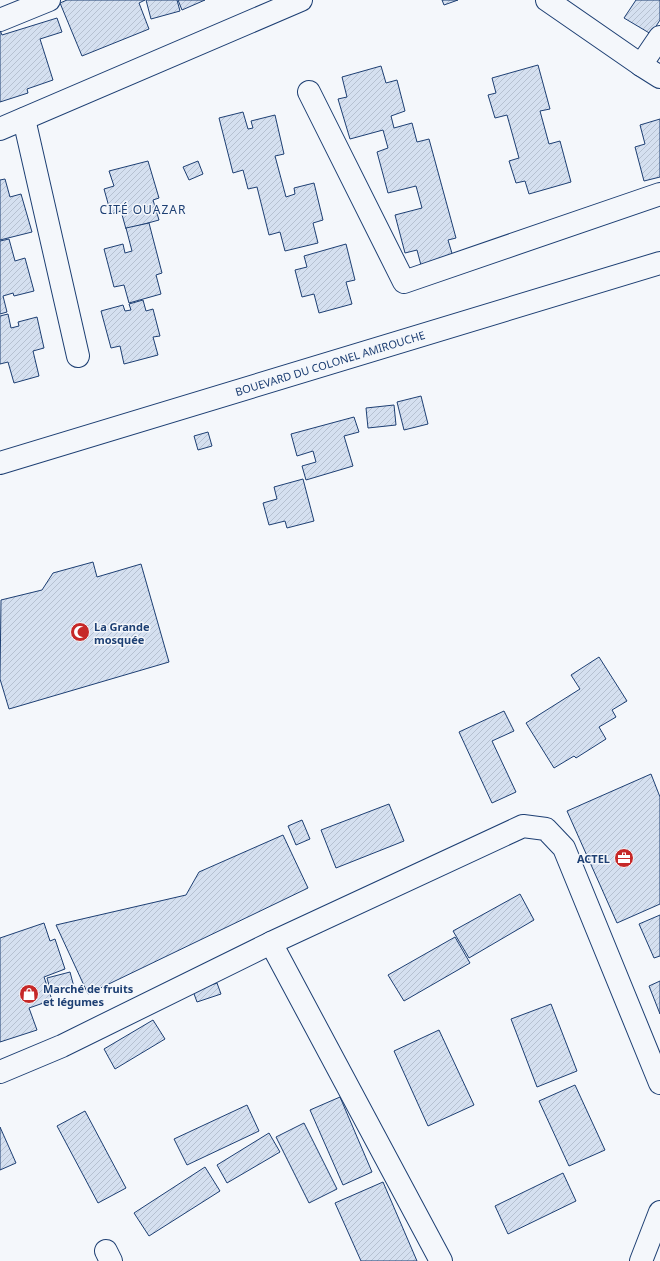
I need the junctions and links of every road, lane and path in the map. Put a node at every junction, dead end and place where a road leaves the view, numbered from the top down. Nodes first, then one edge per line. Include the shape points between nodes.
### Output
1 (49, 0) edge
2 (301, 0) edge
3 (547, 0) edge
4 (0, 20) edge
5 (660, 37) edge
6 (641, 65) junction
7 (660, 77) edge
8 (309, 92) dead end
9 (24, 119) junction
10 (0, 129) edge
11 (660, 194) edge
12 (660, 262) edge
13 (78, 356) dead end
14 (0, 463) edge
15 (271, 943) junction
16 (0, 1072) edge
17 (660, 1083) edge
18 (660, 1212) edge
19 (441, 1261) edge
20 (641, 1261) edge

1 - 4 street
2 - 9 street
3 - 6 street
5 - 6 street
6 - 7 street
8 - 11 street via 404,282
9 - 10 street
9 - 13 street
12 - 14 street, BOUEVARD DU COLONEL AMIROUCHE
15 - 16 street via 62,1046
15 - 17 street via 523,826 546,829 564,848
15 - 19 street
18 - 20 street

